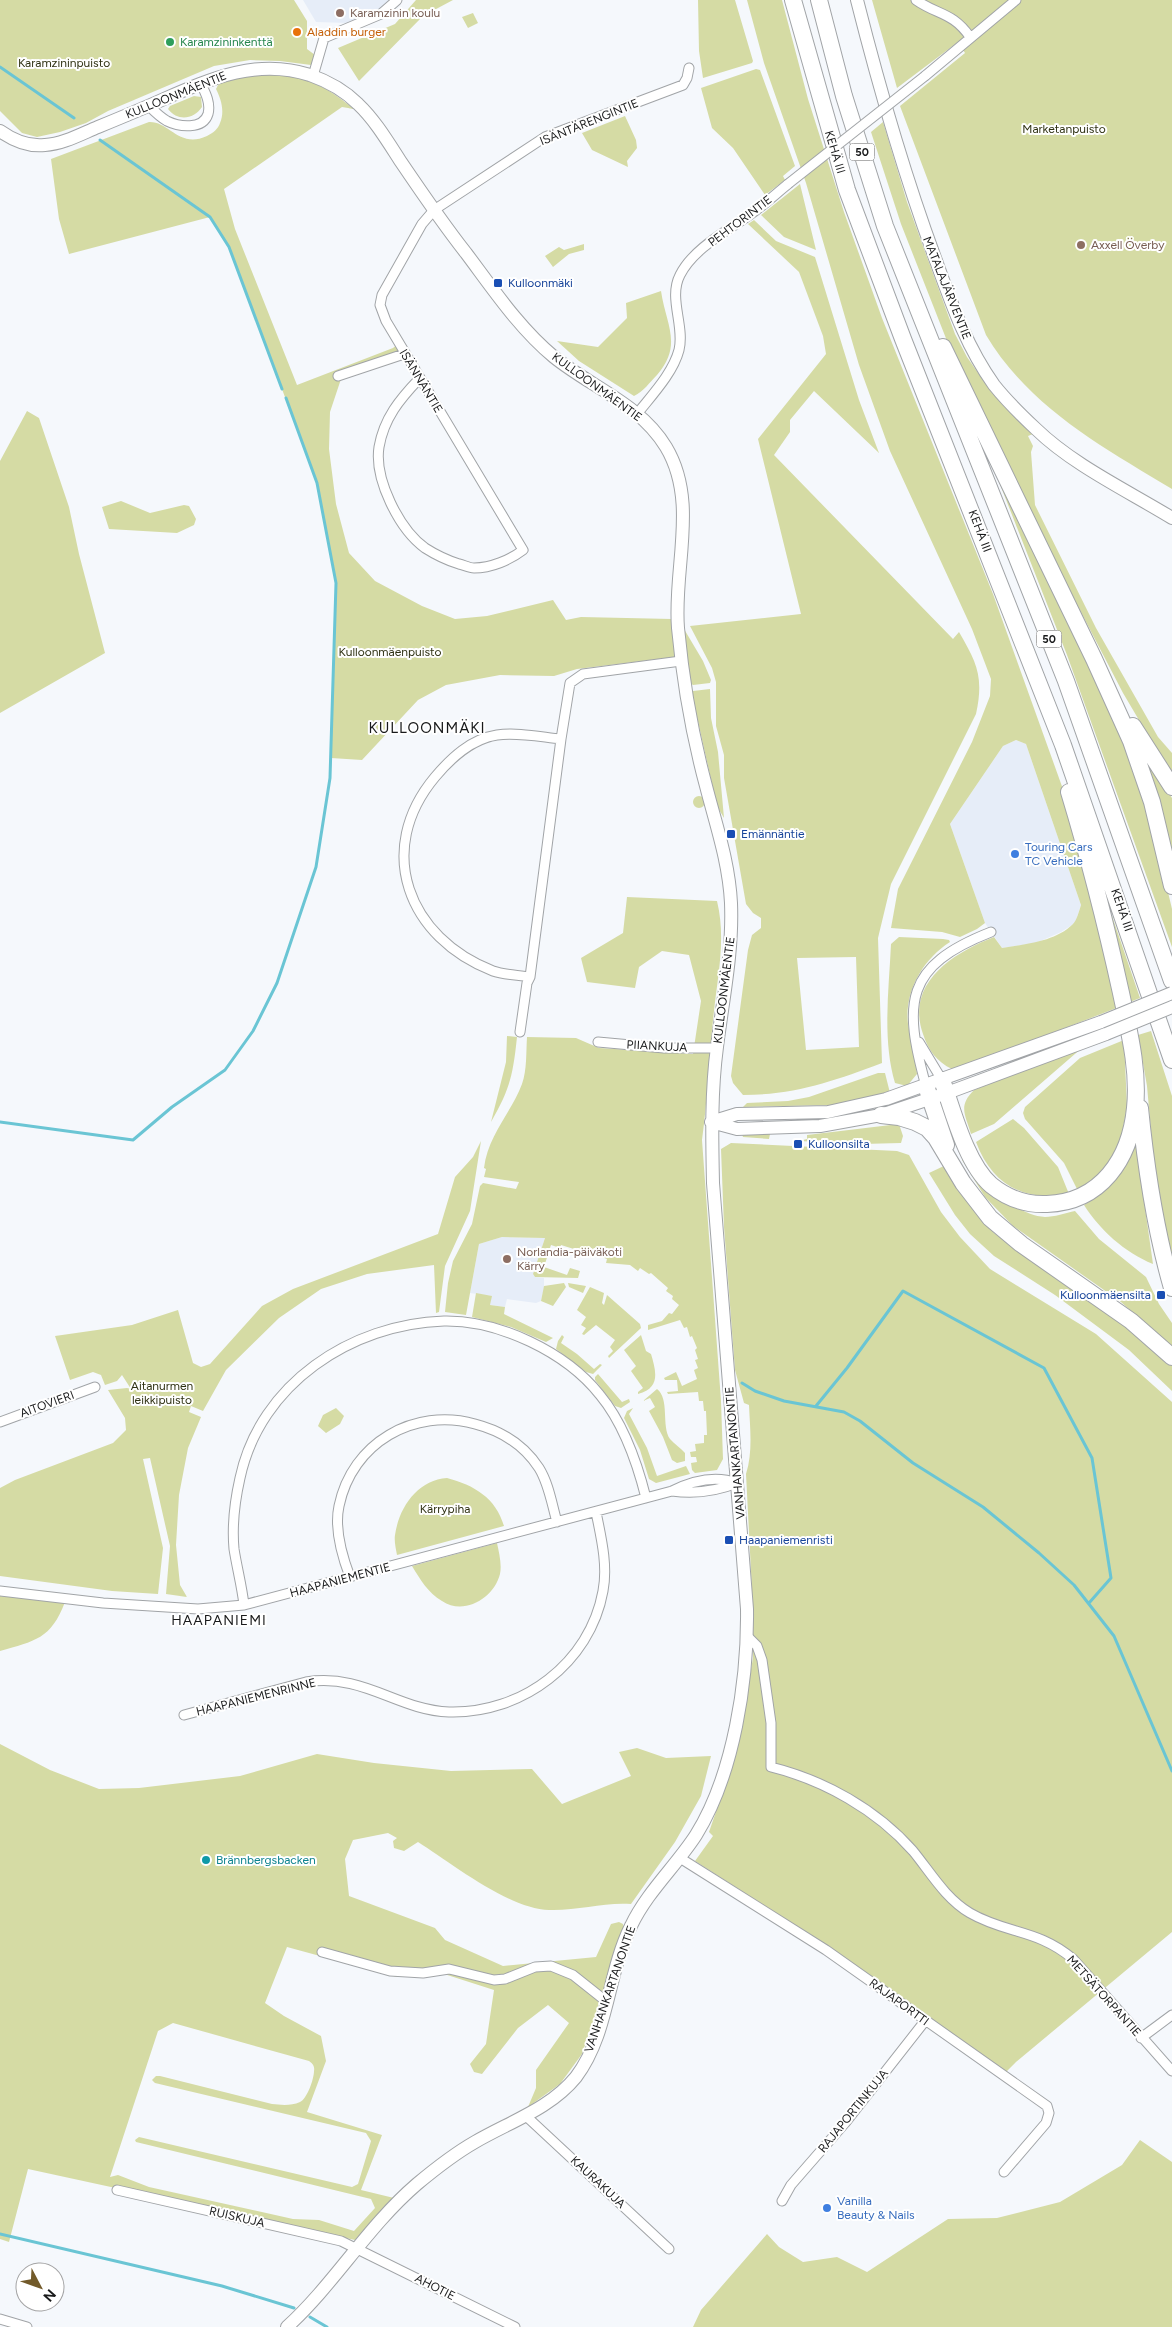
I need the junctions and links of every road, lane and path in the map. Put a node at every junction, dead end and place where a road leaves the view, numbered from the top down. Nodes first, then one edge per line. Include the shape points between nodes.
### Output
1 (397, 0) edge
2 (794, 0) edge
3 (819, 0) edge
4 (857, 0) edge
5 (916, 0) edge
6 (1016, 0) edge
7 (970, 37) junction
8 (689, 68) dead end
9 (313, 76) junction
10 (201, 84) junction
11 (148, 106) junction
12 (0, 131) edge
13 (434, 210) junction
14 (914, 301) junction
15 (404, 354) junction
16 (338, 376) dead end
17 (419, 379) junction
18 (638, 414) junction
19 (1172, 518) edge
20 (1094, 659) junction
21 (681, 661) junction
22 (561, 739) junction
23 (1063, 745) junction
24 (1172, 787) edge
25 (1172, 886) edge
26 (991, 932) dead end
27 (530, 977) junction
28 (1172, 981) edge
29 (1172, 994) edge
30 (1172, 1007) edge
31 (1104, 1028) junction
32 (520, 1032) dead end
33 (917, 1039) junction
34 (598, 1042) dead end
35 (716, 1048) junction
36 (1172, 1060) edge
37 (1136, 1076) junction
38 (944, 1086) junction
39 (928, 1092) junction
40 (881, 1115) junction
41 (711, 1122) junction
42 (955, 1168) junction
43 (1172, 1288) edge
44 (1172, 1357) edge
45 (95, 1387) dead end
46 (0, 1422) edge
47 (737, 1483) junction
48 (646, 1498) junction
49 (596, 1512) junction
50 (557, 1522) junction
51 (350, 1577) junction
52 (0, 1591) edge
53 (244, 1605) junction
54 (748, 1637) junction
55 (184, 1715) dead end
56 (680, 1858) junction
57 (322, 1952) dead end
58 (607, 2002) junction
59 (1172, 2015) edge
60 (926, 2021) junction
61 (1141, 2038) junction
62 (1172, 2071) edge
63 (526, 2116) junction
64 (1004, 2172) dead end
65 (117, 2190) dead end
66 (782, 2201) dead end
67 (356, 2248) junction
68 (669, 2249) dead end
69 (0, 2319) edge
70 (27, 2327) edge
71 (287, 2327) edge
72 (515, 2327) edge

1 - 9 street via 382,14 324,38
2 - 23 highway, KEHÄ III / 50 via 847,190
3 - 14 highway, KEHÄ III / 50 via 844,96
4 - 19 street, MATALAJÄRVENTIE via 923,225 954,310 972,348 995,385 1037,430 1064,452
5 - 7 street via 948,15
6 - 7 street, PEHTORINTIE
7 - 18 street, PEHTORINTIE, bridge via 754,212 711,242 679,275 676,308 679,350 670,369
8 - 13 street, ISÄNTÄRENGINTIE via 683,85 545,137
9 - 10 street, KULLOONMÄENTIE via 273,68 244,69
9 - 13 street, KULLOONMÄENTIE via 361,106
10 - 11 street, KULLOONMÄENTIE
10 - 11 street via 209,103 209,113 204,122 192,126 179,125 167,121
11 - 12 street, KULLOONMÄENTIE via 48,145 18,142
13 - 15 street, ISÄNNÄNTIE via 422,224 382,295 382,314
13 - 18 street, KULLOONMÄENTIE via 534,339 569,368
14 - 20 highway via 937,335
14 - 28 highway, KEHÄ III / 50 via 1066,681
15 - 16 street
15 - 17 street, ISÄNNÄNTIE
17 - 17 street, ISÄNNÄNTIE via 390,414 379,448 384,487 397,514 424,547 444,560 474,568 502,562 523,550
18 - 21 street, KULLOONMÄENTIE via 663,442 678,476 683,523 677,609
20 - 24 highway
20 - 25 highway via 1131,741
21 - 22 street via 583,674 574,678 568,689
21 - 35 street, KULLOONMÄENTIE via 687,706 729,876 731,935
22 - 27 street
22 - 27 street via 496,735 457,754 427,786 408,826 403,850 414,905 428,927 466,958 494,971
23 - 36 highway, KEHÄ III / 50
23 - 37 highway via 1066,779 1109,936
26 - 33 street via 952,950 924,976 912,1014
27 - 32 street
29 - 31 street, bridge
30 - 31 street, bridge
31 - 38 street
33 - 38 street
33 - 39 street
34 - 35 street, PIIANKUJA via 664,1048
35 - 41 street, KULLOONMÄENTIE
37 - 38 highway via 1135,1109 1126,1146 1117,1165 1108,1178 1086,1195 1058,1204 1017,1200 991,1185 974,1161
37 - 43 highway via 1148,1180
38 - 39 street
39 - 40 street
39 - 41 street via 828,1112 737,1114
39 - 42 highway
40 - 41 street via 820,1126 737,1129
40 - 42 highway via 899,1117 927,1128
41 - 47 street, VANHANKARTANONTIE
42 - 44 highway via 979,1205 1004,1230 1131,1321
45 - 46 street, AITOVIERI
47 - 48 street, HAAPANIEMENTIE via 723,1478 687,1483
47 - 54 street, VANHANKARTANONTIE
48 - 49 street, HAAPANIEMENTIE
48 - 53 street via 624,1433 600,1394 549,1352 528,1340 462,1322 443,1321 380,1333 357,1340 313,1366 275,1404 259,1428 240,1477 235,1512 234,1548
49 - 50 street, HAAPANIEMENTIE
49 - 55 street, HAAPANIEMENRINNE via 604,1562 604,1589 595,1618 566,1665 553,1677 511,1701 450,1712 420,1708 353,1682 315,1680
50 - 51 street, HAAPANIEMENTIE
50 - 51 street via 540,1469 526,1451 503,1434 488,1427 446,1418 412,1424 377,1443 365,1454 346,1486 339,1507 338,1532
51 - 53 street, HAAPANIEMENTIE
52 - 53 street, HAAPANIEMENTIE via 103,1603 198,1609
54 - 56 street, VANHANKARTANONTIE via 738,1718 729,1755 698,1832
54 - 61 street, METSÄTORPANTIE via 757,1646 762,1660 771,1723 771,1767 816,1782 872,1814 902,1839 946,1894 969,1912 999,1926 1035,1935 1061,1949 1078,1964
56 - 58 street, VANHANKARTANONTIE via 641,1907 630,1927
56 - 60 street, RAJAPORTTI via 819,1945
57 - 58 street via 390,1971 423,1973 449,1969 494,1980 516,1976 535,1967 551,1966 573,1975
58 - 63 street, VANHANKARTANONTIE via 595,2042 576,2076 564,2090
59 - 61 street
60 - 64 street, RAJAPORTTI via 1047,2106 1046,2123
60 - 66 street, RAJAPORTINKUJA via 791,2185
61 - 62 street, METSÄTORPANTIE
63 - 67 street, VANHANKARTANONTIE via 475,2142 444,2163 387,2211
63 - 68 street, KAURAKUJA
65 - 67 street, RUISKUJA via 341,2241
67 - 71 street, VANHANKARTANONTIE via 330,2282
67 - 72 street, AHOTIE
69 - 70 street

